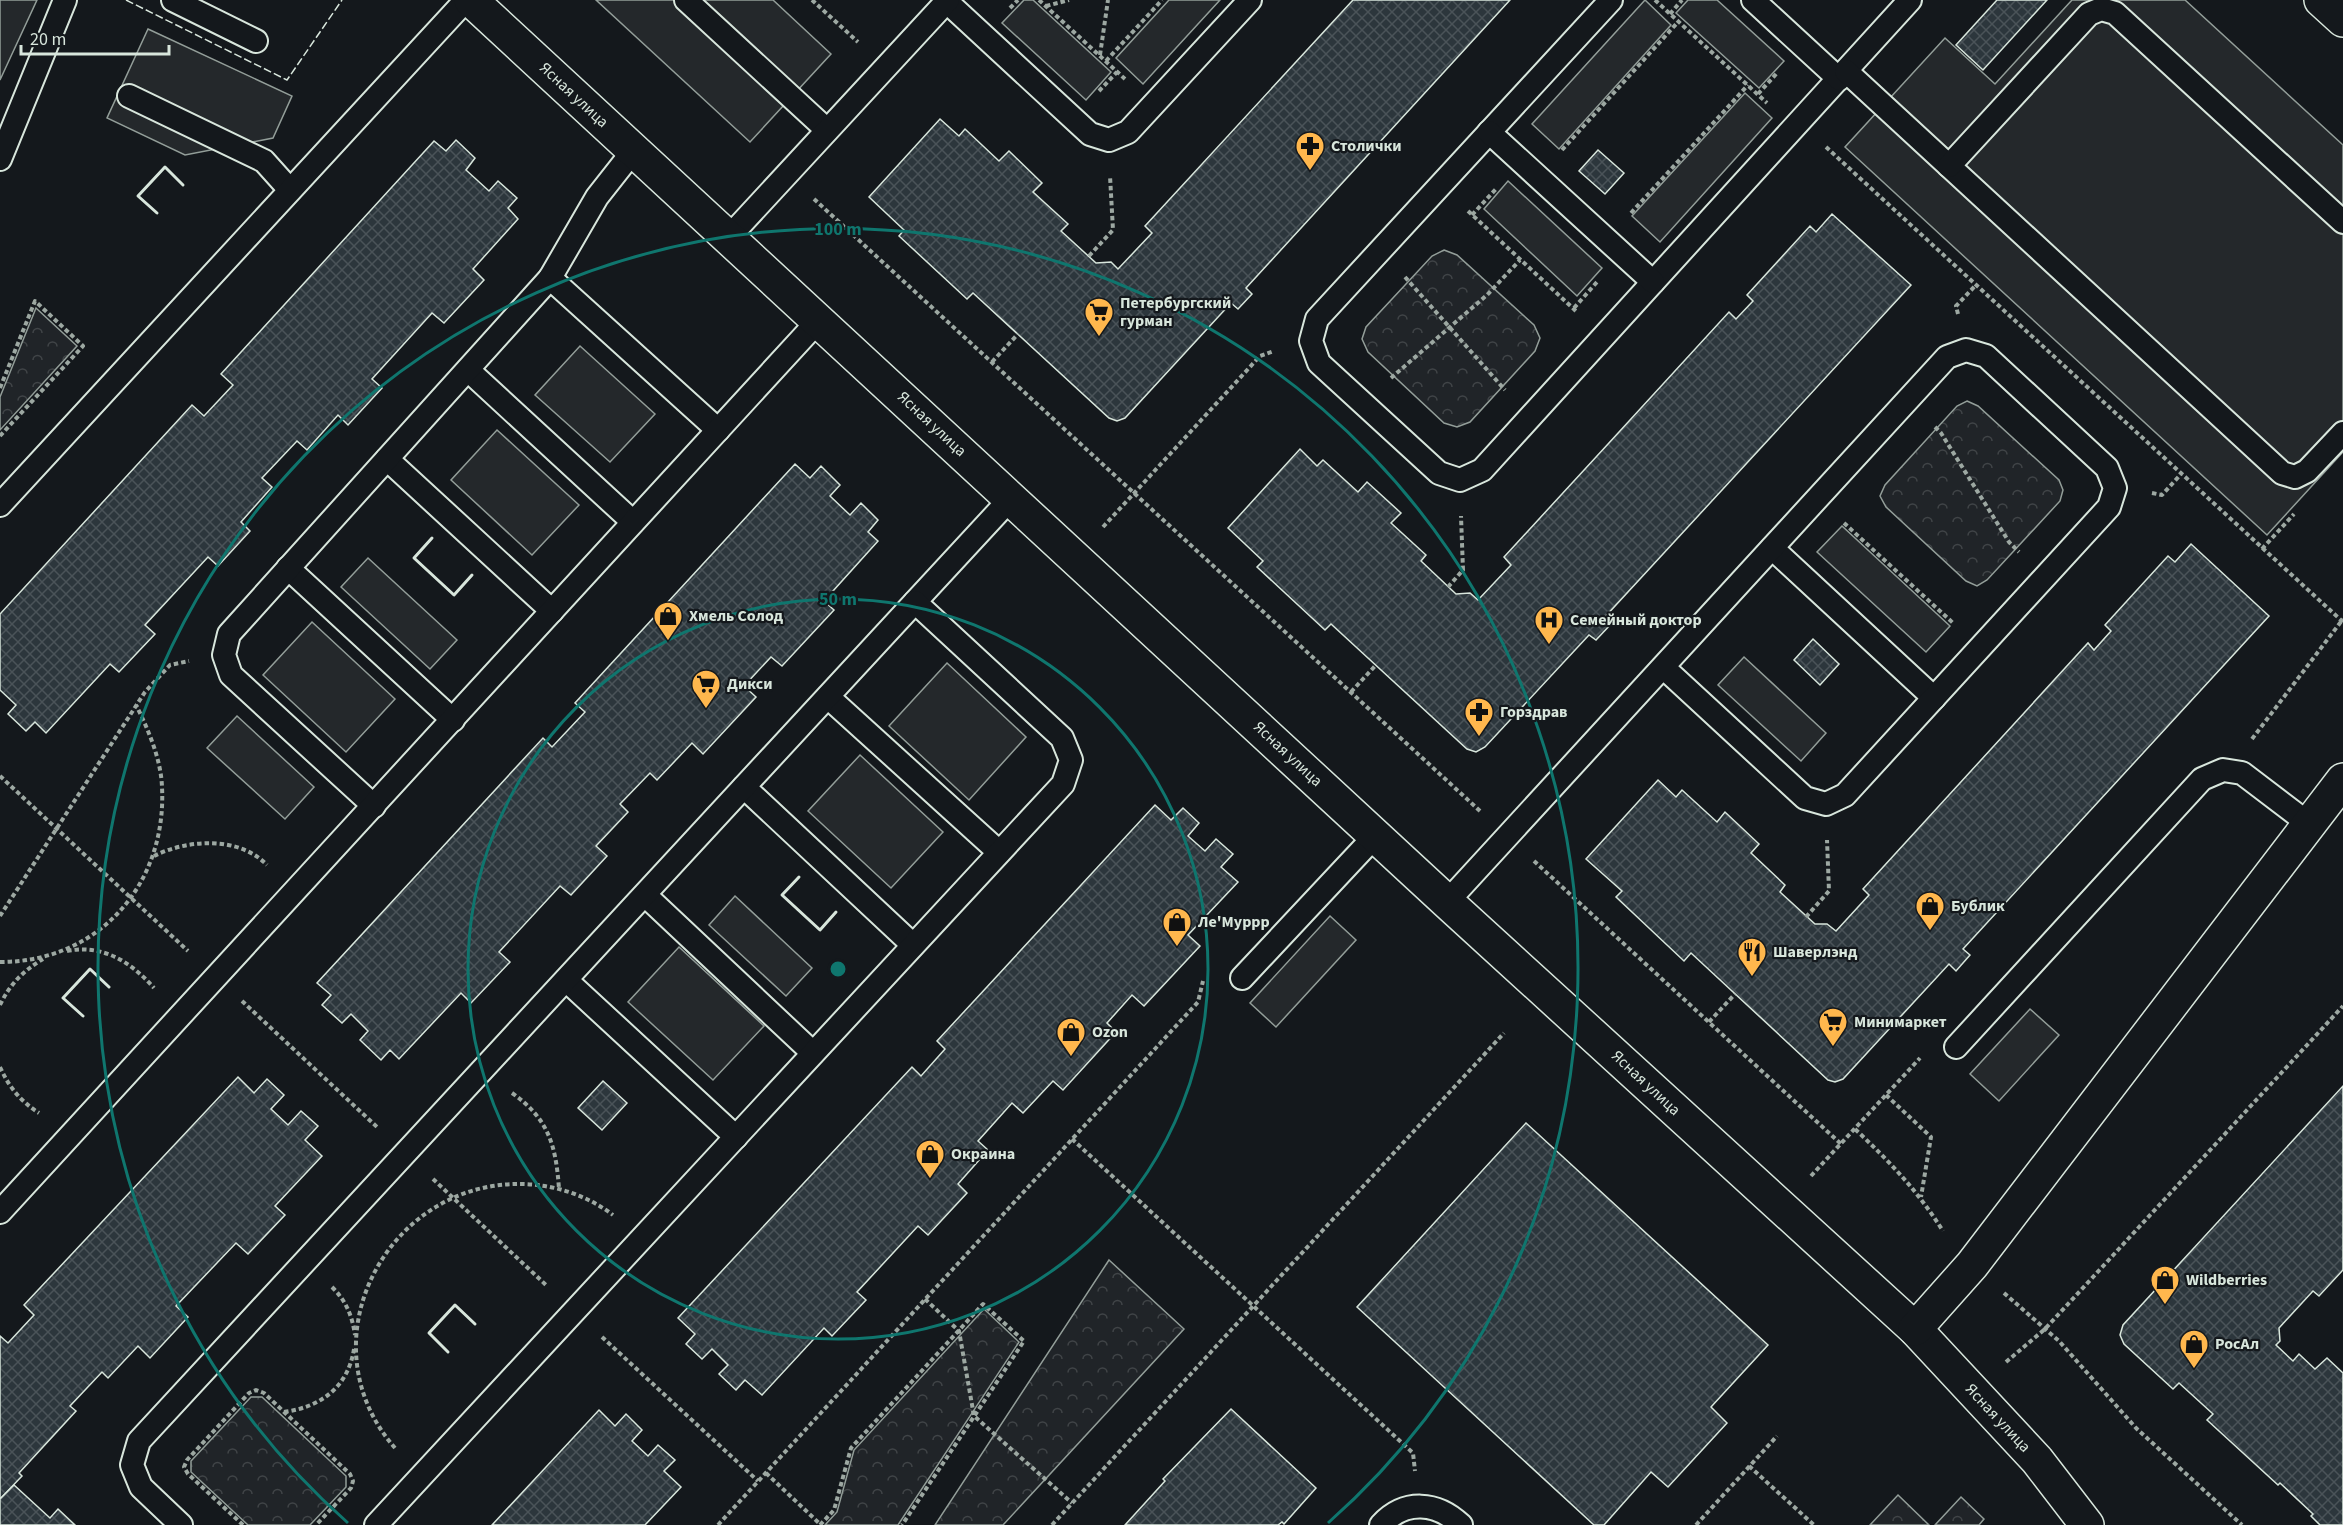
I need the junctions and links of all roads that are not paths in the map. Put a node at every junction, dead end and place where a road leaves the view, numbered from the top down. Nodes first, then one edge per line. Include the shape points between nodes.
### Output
1 (65, 0) edge
2 (173, 0) edge
3 (466, 0) edge
4 (471, 0) edge
5 (686, 0) edge
6 (1250, 0) edge
7 (1611, 0) edge
8 (1753, 0) edge
9 (1910, 0) edge
10 (2321, 0) edge
11 (947, 1) edge
12 (2343, 20) edge
13 (256, 41) dead end
14 (1842, 75) junction
15 (129, 96) dead end
16 (828, 130) junction
17 (1489, 132) junction
18 (634, 150) junction
19 (0, 159) edge
20 (1949, 166) junction
21 (290, 190) junction
22 (2343, 222) edge
23 (728, 238) junction
24 (550, 278) junction
25 (1653, 282) junction
26 (819, 320) junction
27 (468, 370) junction
28 (718, 430) junction
29 (2343, 433) edge
30 (387, 459) junction
31 (1012, 498) junction
32 (0, 504) edge
33 (633, 522) junction
34 (1772, 548) junction
35 (288, 568) junction
36 (915, 602) junction
37 (552, 611) junction
38 (1663, 667) junction
39 (828, 697) junction
40 (1934, 698) junction
41 (453, 720) junction
42 (2343, 780) edge
43 (744, 787) junction
44 (374, 806) junction
45 (2309, 824) junction
46 (1376, 835) junction
47 (999, 852) junction
48 (645, 895) junction
49 (1447, 902) junction
50 (913, 945) junction
51 (1242, 978) dead end
52 (566, 980) junction
53 (1956, 1047) road end
54 (813, 1053) junction
55 (736, 1137) junction
56 (0, 1212) edge
57 (1915, 1329) junction
58 (181, 1525) edge
59 (376, 1525) edge
60 (1382, 1525) edge
61 (1461, 1525) edge
62 (2087, 1525) edge

1 - 19 lane
2 - 13 lane
3 - 21 lane
4 - 18 street, Ясная улица
5 - 16 lane
6 - 11 lane via 1128,132 1109,140 1090,134
7 - 17 lane
8 - 14 lane
9 - 14 lane
10 - 12 street
11 - 16 lane
14 - 20 lane
14 - 25 lane
15 - 21 lane via 264,161
16 - 23 lane
17 - 25 lane
17 - 25 lane via 1317,319 1311,341 1319,363 1438,473 1460,480 1482,470
18 - 23 street, Ясная улица
18 - 24 lane via 597,197
20 - 22 lane via 2089,14 2101,9 2115,13
20 - 29 lane via 2282,473 2295,477 2307,471
21 - 32 lane
23 - 26 street, Ясная улица
24 - 27 lane
24 - 28 lane
26 - 28 lane
26 - 31 street, Ясная улица
27 - 30 lane
27 - 33 lane
28 - 33 lane
30 - 35 lane
30 - 37 lane
31 - 36 lane
31 - 46 street, Ясная улица
33 - 37 lane
34 - 38 lane
34 - 40 lane
34 - 40 lane via 1947,357 1966,350 1986,356 2107,468 2115,488 2109,507
35 - 41 lane
35 - 44 lane via 229,634 224,655 231,675
36 - 39 lane
36 - 47 lane via 1062,738 1071,760 1063,784
37 - 41 lane
38 - 40 lane via 1805,798 1826,804 1845,795
38 - 49 lane
39 - 43 lane
39 - 47 lane
41 - 44 lane
42 - 45 street
43 - 48 lane
43 - 50 lane
44 - 56 lane
45 - 53 lane via 2242,773 2223,770 2202,779
45 - 57 street via 1972,1265
46 - 49 street, Ясная улица
46 - 51 lane
47 - 50 lane
48 - 52 lane
48 - 54 lane
49 - 57 street, Ясная улица
50 - 54 lane
52 - 55 lane
52 - 58 lane via 140,1442 132,1465 141,1487
54 - 55 lane
55 - 59 lane
57 - 62 street, Ясная улица via 2037,1460
60 - 61 lane via 1389,1516 1419,1505 1450,1514

